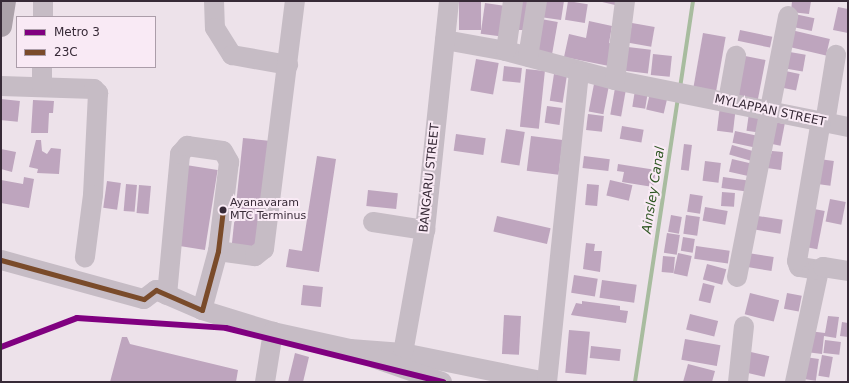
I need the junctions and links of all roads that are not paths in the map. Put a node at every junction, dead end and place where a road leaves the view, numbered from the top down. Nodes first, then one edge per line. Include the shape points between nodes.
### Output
1 (5, 1) edge
2 (43, 1) edge
3 (214, 1) edge
4 (295, 1) edge
5 (449, 1) edge
6 (513, 1) edge
7 (537, 1) edge
8 (625, 1) edge
9 (43, 16) edge
10 (788, 16) dead end
11 (1, 26) edge
12 (445, 40) junction
13 (506, 51) junction
14 (836, 55) dead end
15 (736, 56) dead end
16 (528, 57) junction
17 (288, 65) junction
18 (42, 68) edge
19 (579, 72) junction
20 (615, 80) junction
21 (1, 86) edge
22 (42, 87) junction
23 (728, 101) junction
24 (768, 110) junction
25 (823, 122) junction
26 (848, 127) edge
27 (372, 222) dead end
28 (425, 230) junction
29 (218, 251) junction
30 (85, 257) dead end
31 (1, 260) edge
32 (819, 270) junction
33 (848, 271) edge
34 (737, 277) dead end
35 (162, 292) junction
36 (202, 310) junction
37 (744, 326) dead end
38 (273, 332) junction
39 (350, 349) junction
40 (403, 353) junction
41 (437, 381) edge
42 (265, 382) edge
43 (546, 382) edge
44 (738, 382) edge
45 (796, 382) edge

1 - 11 main road
2 - 9 street
3 - 17 street via 215,28 232,55
4 - 17 street
5 - 12 street, BANGARU STREET
6 - 13 street
7 - 16 street
8 - 20 street
10 - 24 street
12 - 13 street, MYLAPPAN STREET
12 - 28 street, BANGARU STREET
13 - 16 street, MYLAPPAN STREET
14 - 25 street
15 - 23 street
16 - 19 street, MYLAPPAN STREET
17 - 29 street via 264,250 255,256
18 - 22 street
19 - 20 street, MYLAPPAN STREET
19 - 43 street
20 - 23 street, MYLAPPAN STREET
21 - 22 street
22 - 30 street via 94,89 98,94 93,195
23 - 24 street, MYLAPPAN STREET
24 - 25 street, MYLAPPAN STREET
24 - 34 street
25 - 26 street, MYLAPPAN STREET
25 - 32 street via 797,261 800,267
27 - 28 street
28 - 40 street, BANGARU STREET
29 - 35 street via 229,157 223,151 187,146 180,154 178,162
29 - 36 street
31 - 35 street via 144,299
32 - 33 street via 823,267
32 - 45 street
35 - 36 street
36 - 38 street
37 - 44 street
38 - 39 street
38 - 42 street
39 - 40 street
39 - 41 street
40 - 43 street

